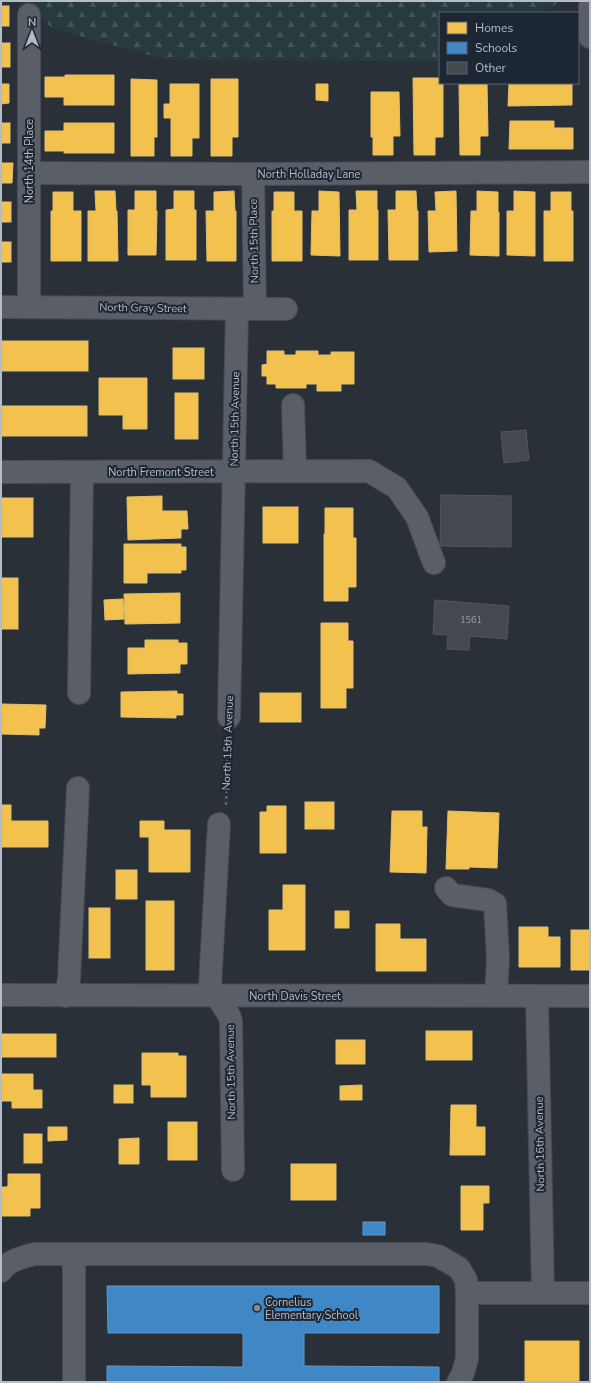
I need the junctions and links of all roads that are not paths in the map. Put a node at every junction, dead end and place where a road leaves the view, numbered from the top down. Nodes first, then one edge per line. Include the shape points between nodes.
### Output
1 (590, 6) edge
2 (29, 15) dead end
3 (590, 37) edge
4 (590, 172) edge
5 (29, 173) junction
6 (253, 174) junction
7 (1, 307) edge
8 (29, 307) junction
9 (246, 309) junction
10 (286, 309) dead end
11 (293, 405) dead end
12 (295, 471) junction
13 (1, 472) edge
14 (82, 472) junction
15 (234, 472) junction
16 (434, 563) dead end
17 (79, 693) dead end
18 (229, 717) road end
19 (78, 788) dead end
20 (219, 824) road end
21 (446, 888) dead end
22 (1, 996) edge
23 (66, 996) junction
24 (496, 996) junction
25 (537, 996) junction
26 (590, 996) edge
27 (217, 997) junction
28 (233, 1170) dead end
29 (74, 1254) junction
30 (1, 1271) edge
31 (467, 1293) junction
32 (543, 1293) junction
33 (590, 1293) edge
34 (74, 1382) edge
35 (458, 1382) edge

1 - 3 street
2 - 5 street, North 14th Place
4 - 6 street, North Holladay Lane
5 - 6 street, North Holladay Lane
5 - 8 street, North 14th Place
6 - 9 street, North 15th Place
7 - 8 street, North Gray Street
8 - 9 street, North Gray Street
9 - 10 street, North Gray Street
9 - 15 street, North 15th Avenue
11 - 12 street
12 - 15 street, North Fremont Street
12 - 16 street, North Fremont Street via 369,471 397,488 417,517
13 - 14 street, North Fremont Street
14 - 15 street, North Fremont Street
14 - 17 street
15 - 18 street, North 15th Avenue
19 - 23 street via 69,979
20 - 27 street, North 15th Avenue via 210,979 210,986
21 - 24 street via 452,895 488,900 495,904 498,958
22 - 23 street, North Davis Street
23 - 27 street, North Davis Street
24 - 25 street, North Davis Street
24 - 27 street, North Davis Street
25 - 26 street, North Davis Street
25 - 32 street, North 16th Avenue
27 - 28 street, North 15th Avenue via 231,1021
29 - 30 street via 35,1254 11,1262
29 - 31 street via 426,1254 438,1256 459,1268 466,1280
29 - 34 street
31 - 32 street
31 - 35 street via 466,1359
32 - 33 street

